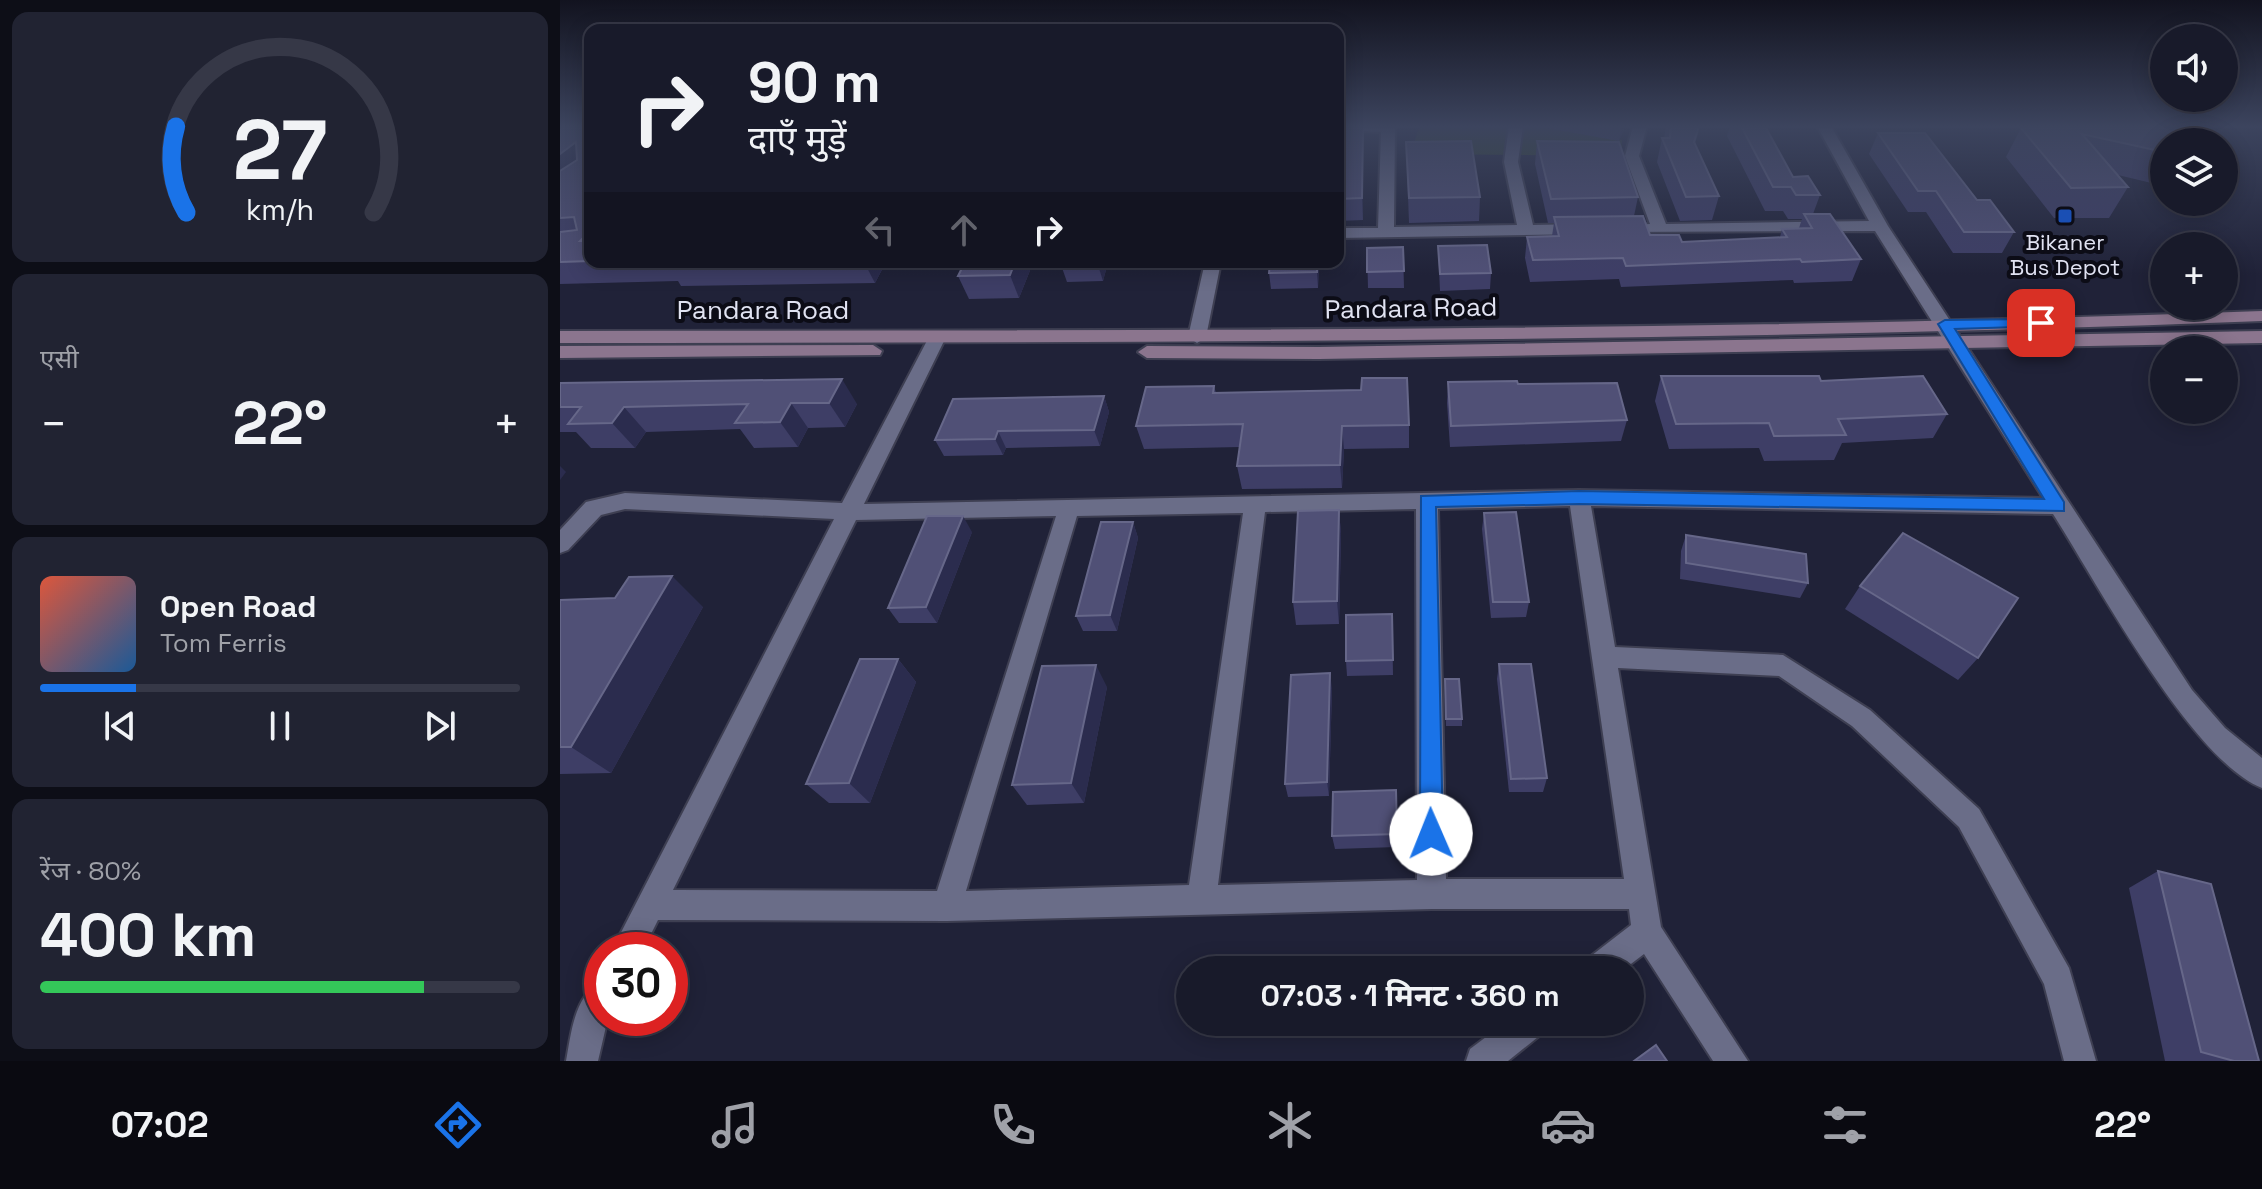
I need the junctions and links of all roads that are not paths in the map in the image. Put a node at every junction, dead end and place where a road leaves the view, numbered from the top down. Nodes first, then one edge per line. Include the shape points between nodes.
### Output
1 (1387, 176) edge
2 (1514, 176) edge
3 (1640, 176) edge
4 (1852, 176) edge
5 (1880, 226) junction
6 (1660, 228) junction
7 (1526, 230) junction
8 (1386, 232) junction
9 (1344, 233) edge
10 (1212, 268) edge
11 (2262, 316) edge
12 (1951, 334) junction
13 (560, 337) edge
14 (1197, 337) junction
15 (2262, 337) edge
16 (934, 344) junction
17 (560, 352) edge
18 (1579, 498) junction
19 (1427, 500) junction
20 (1255, 504) junction
21 (2057, 506) junction
22 (1069, 508) junction
23 (852, 512) junction
24 (560, 544) edge
25 (1605, 657) junction
26 (2262, 775) edge
27 (1432, 894) junction
28 (1642, 894) junction
29 (1202, 899) junction
30 (650, 905) junction
31 (947, 906) junction
32 (636, 932) edge
33 (1647, 932) junction
34 (1616, 956) edge
35 (587, 1036) edge
36 (1514, 1036) edge
37 (582, 1061) edge
38 (1482, 1061) edge
39 (1732, 1061) edge
40 (2080, 1061) edge

1 - 8 street
2 - 7 street
3 - 6 street
4 - 5 street
5 - 6 street
5 - 12 street
6 - 7 street
7 - 8 street
8 - 9 street
10 - 14 street
11 - 12 main road, Pandara Road
12 - 14 main road, Pandara Road
12 - 15 main road, Pandara Road
12 - 16 main road, Pandara Road via 1319,353
12 - 21 street
13 - 16 main road, Pandara Road
14 - 16 main road, Pandara Road
16 - 17 main road, Pandara Road
16 - 23 street
18 - 19 street
18 - 21 street
18 - 25 street
19 - 20 street
19 - 27 street
20 - 22 street
20 - 29 street
21 - 26 street via 2183,698 2216,736
22 - 23 street
22 - 31 street
23 - 24 street via 617,502 594,508
23 - 30 street
25 - 28 street
25 - 40 street via 1783,666 1861,718 1969,818 2058,979
27 - 28 street
27 - 29 street
28 - 33 street
29 - 31 street
30 - 31 street
30 - 32 street
33 - 34 street
33 - 39 street
35 - 37 street
36 - 38 street

